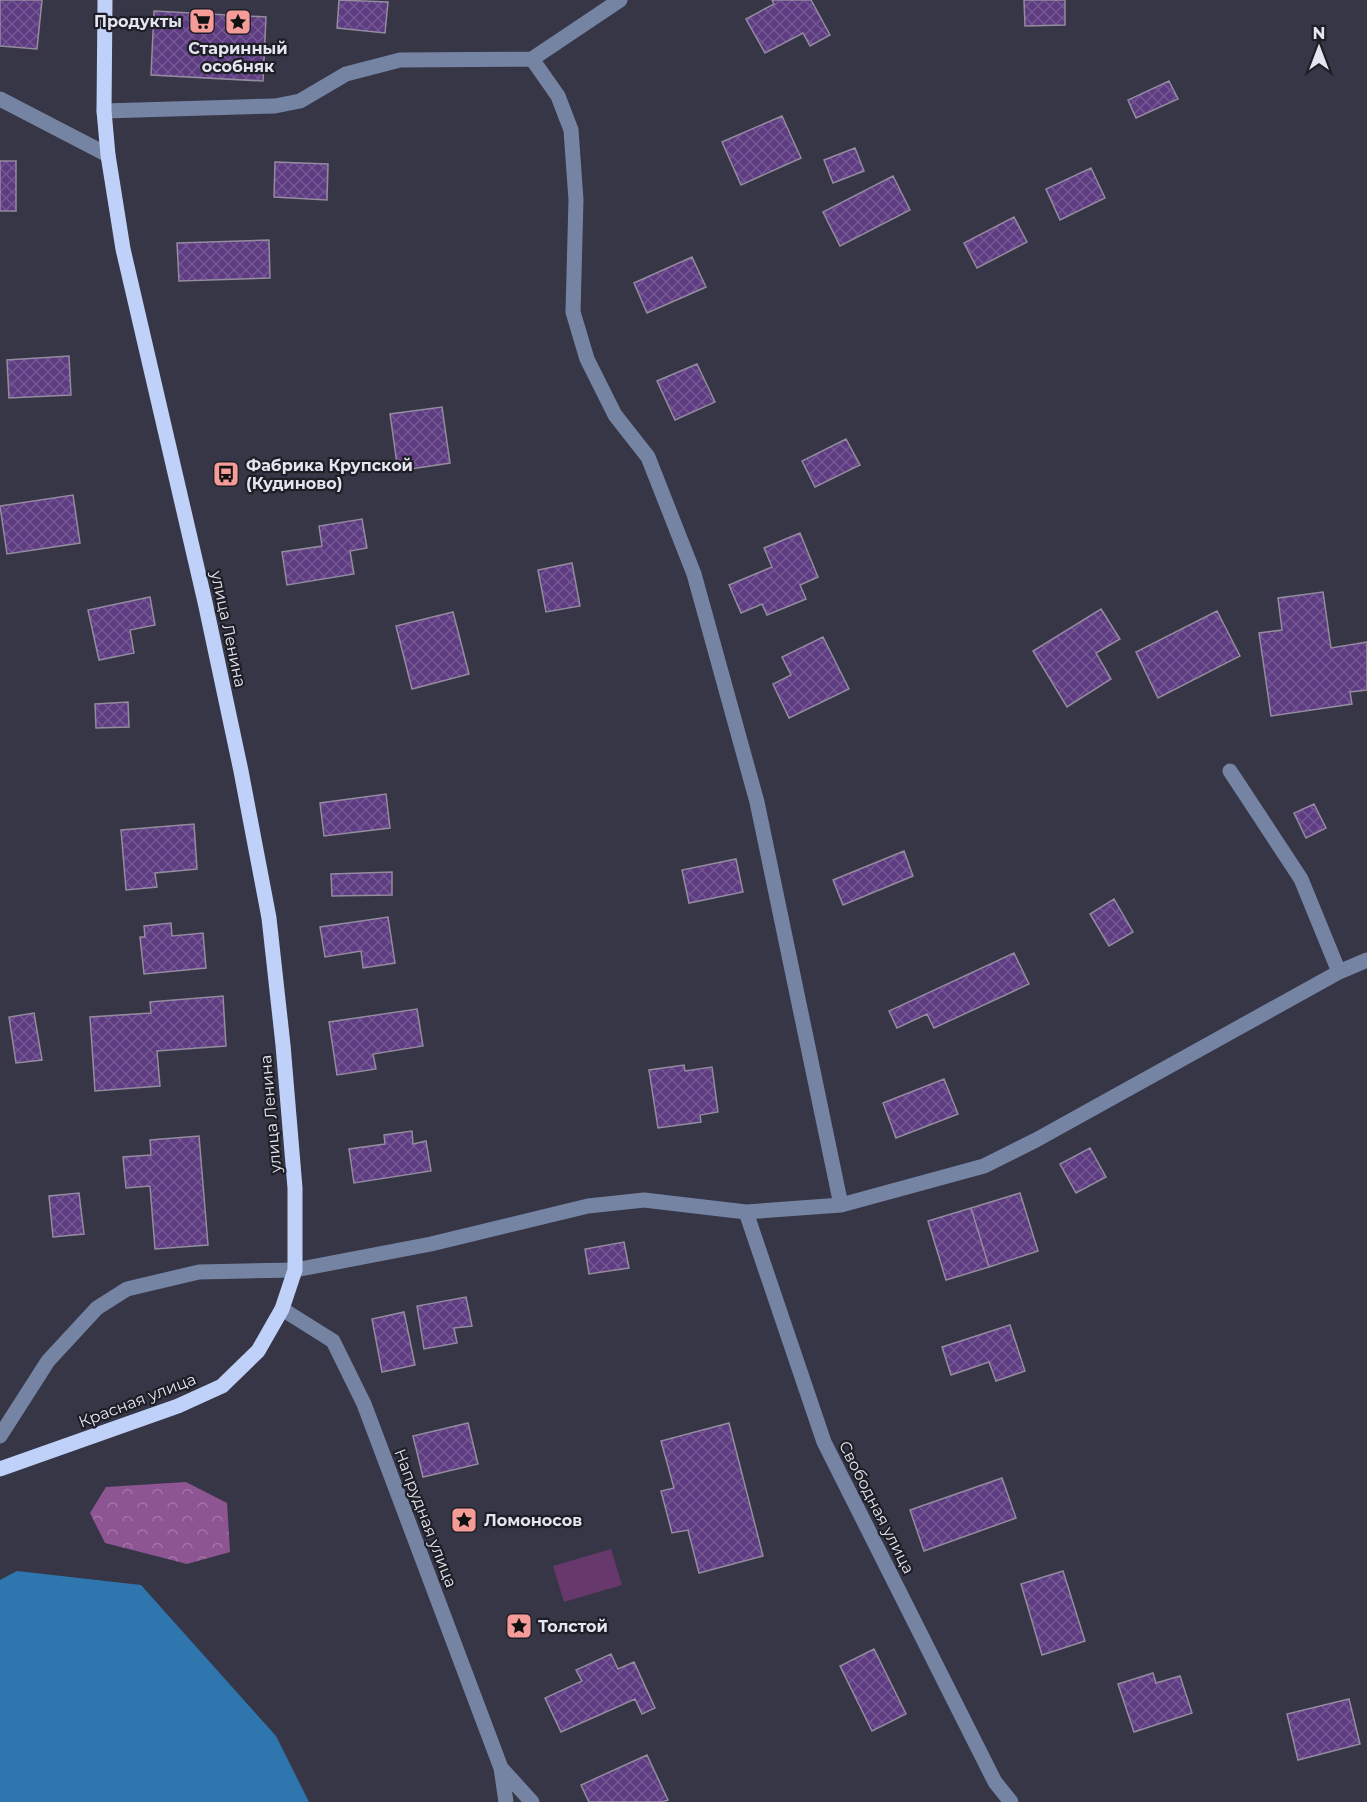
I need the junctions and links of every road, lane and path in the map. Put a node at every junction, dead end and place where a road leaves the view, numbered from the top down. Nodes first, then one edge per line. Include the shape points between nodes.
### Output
1 (105, 0) edge
2 (620, 0) edge
3 (532, 59) junction
4 (0, 99) edge
5 (104, 111) junction
6 (108, 154) junction
7 (1230, 771) dead end
8 (1367, 960) edge
9 (1339, 972) junction
10 (841, 1205) junction
11 (746, 1212) junction
12 (295, 1270) junction
13 (282, 1309) junction
14 (0, 1436) edge
15 (0, 1469) edge
16 (501, 1768) junction
17 (506, 1802) edge
18 (532, 1802) edge
19 (1011, 1802) edge

1 - 5 main road, улица Ленина
2 - 3 street
3 - 5 street via 400,60 346,74 300,101 275,106
3 - 10 street via 558,96 571,130 576,200 573,312 587,359 615,415 648,457 694,574 757,802
4 - 6 street
5 - 6 main road, улица Ленина
6 - 12 main road, улица Ленина via 123,249 205,602 269,918 294,1176
7 - 9 street via 1301,879
8 - 9 street
9 - 10 street via 984,1166
10 - 11 street
11 - 12 street via 644,1200 588,1206 431,1244
11 - 19 street, Свободная улица via 824,1442 995,1782
12 - 13 main road, Красная улица
12 - 14 street via 199,1272 127,1288 97,1308 48,1361
13 - 15 main road, Красная улица via 258,1352 222,1386 178,1406
13 - 16 street, Напрудная улица via 333,1341 364,1404
16 - 17 street
16 - 18 street

